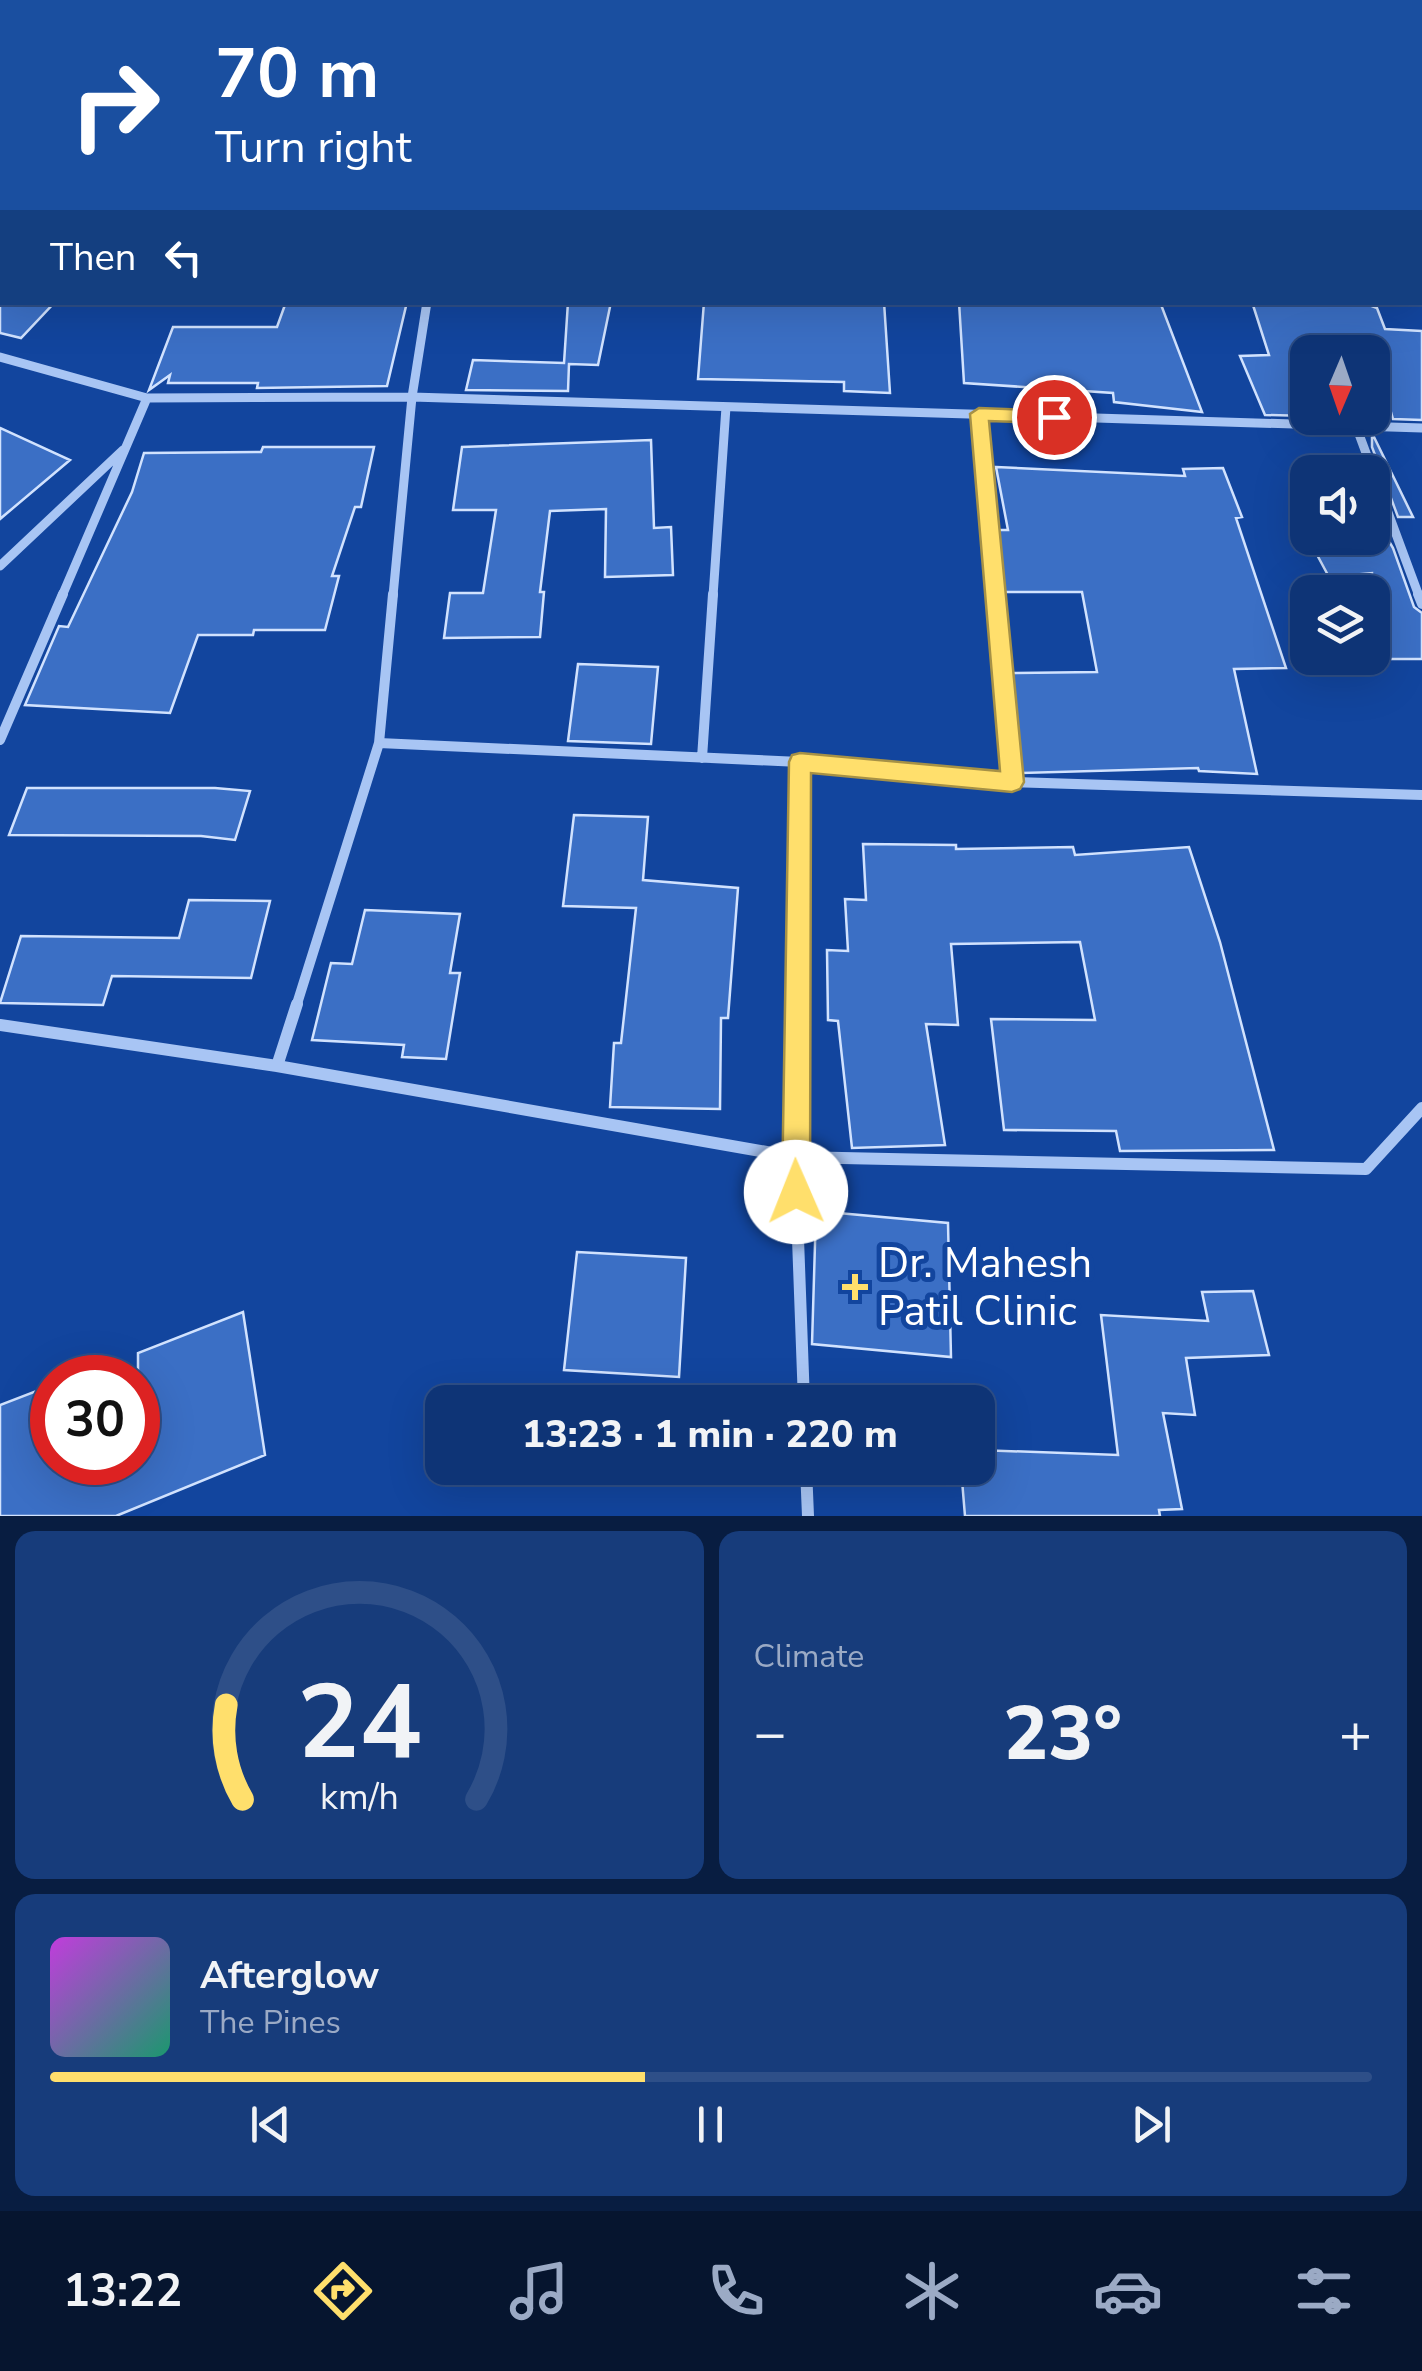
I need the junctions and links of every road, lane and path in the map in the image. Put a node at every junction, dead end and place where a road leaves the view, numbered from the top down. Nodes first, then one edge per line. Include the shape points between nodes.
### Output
1 (427, 305) edge
2 (0, 357) edge
3 (412, 397) junction
4 (147, 398) junction
5 (726, 407) junction
6 (979, 414) junction
7 (1290, 424) edge
8 (1390, 427) edge
9 (1422, 428) edge
10 (1359, 435) edge
11 (128, 444) junction
12 (0, 566) edge
13 (1422, 604) edge
14 (0, 740) edge
15 (379, 743) junction
16 (702, 758) junction
17 (800, 762) junction
18 (1012, 782) junction
19 (1422, 796) edge
20 (0, 1025) edge
21 (277, 1066) junction
22 (1422, 1108) edge
23 (795, 1157) junction
24 (803, 1385) edge
25 (807, 1485) edge
26 (808, 1516) edge

1 - 3 street
2 - 4 street
3 - 4 street
3 - 5 street
3 - 15 street
4 - 11 street
5 - 6 street
5 - 16 street
6 - 7 street
6 - 18 street
8 - 9 street
10 - 13 street
11 - 12 street
11 - 14 street
15 - 16 street
15 - 21 street
16 - 17 street
17 - 18 street
17 - 23 street
18 - 19 street
20 - 21 street
21 - 23 street
22 - 23 street via 1366,1169
23 - 24 street
25 - 26 street

